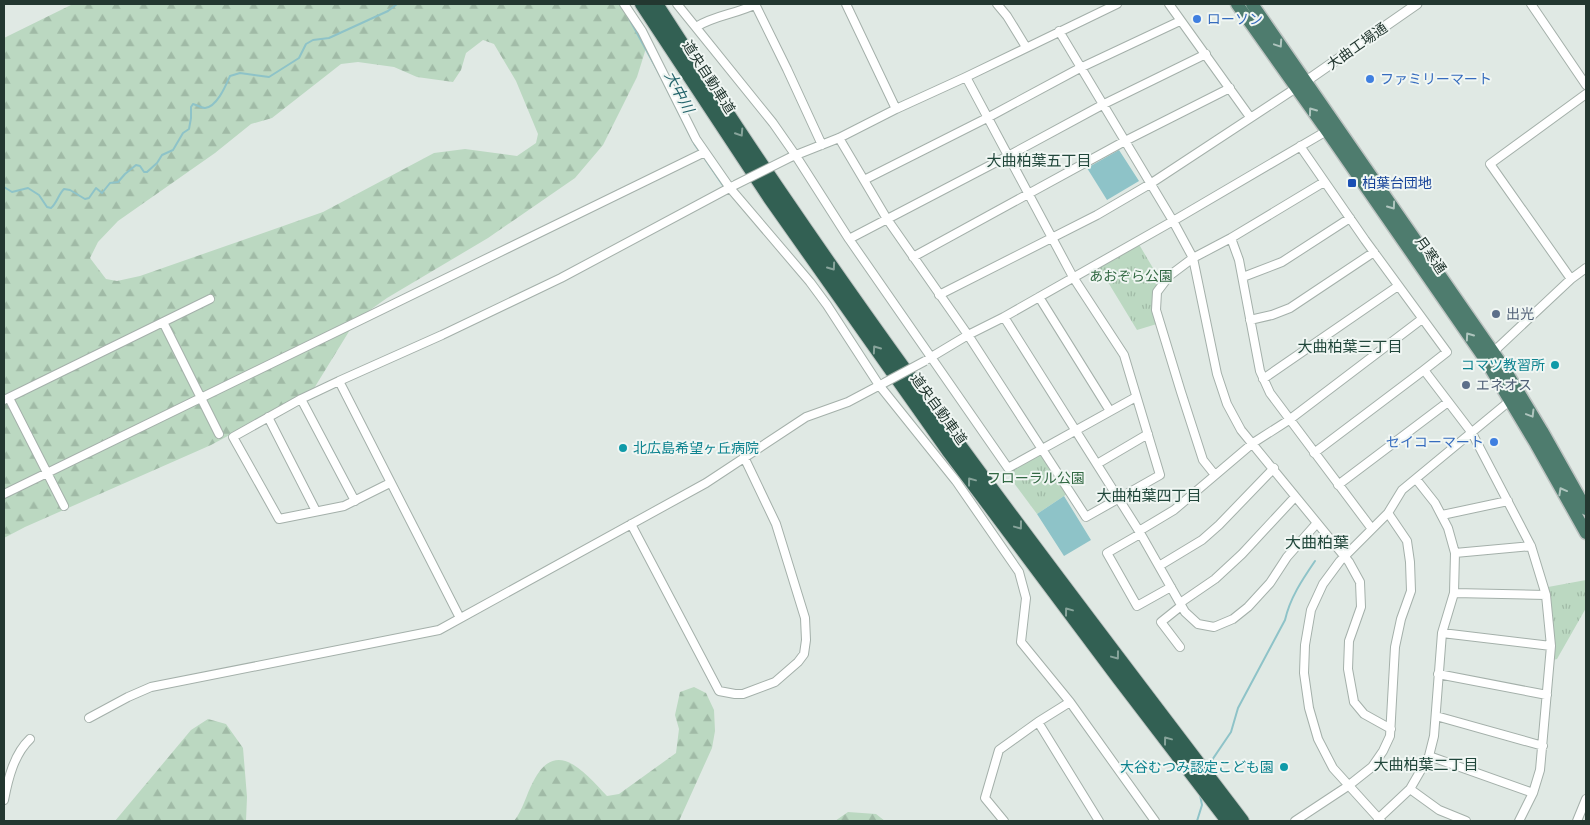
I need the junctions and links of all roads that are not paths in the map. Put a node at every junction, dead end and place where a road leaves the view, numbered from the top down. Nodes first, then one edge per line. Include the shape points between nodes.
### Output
1 (624, 4) edge
2 (642, 4) edge
3 (656, 4) edge
4 (677, 4) edge
5 (756, 4) edge
6 (846, 4) edge
7 (997, 4) edge
8 (1117, 4) edge
9 (1169, 4) edge
10 (1237, 4) edge
11 (1252, 4) edge
12 (1417, 4) edge
13 (1531, 4) edge
14 (1180, 20) junction
15 (696, 27) junction
16 (1059, 32) junction
17 (1026, 47) junction
18 (1206, 54) junction
19 (1080, 68) junction
20 (966, 77) junction
21 (1300, 85) junction
22 (1586, 85) edge
23 (1230, 88) junction
24 (1586, 94) edge
25 (1104, 104) junction
26 (896, 109) junction
27 (987, 118) junction
28 (1250, 118) junction
29 (1331, 128) junction
30 (839, 138) junction
31 (1125, 141) junction
32 (822, 144) junction
33 (1300, 146) junction
34 (704, 152) junction
35 (793, 156) junction
36 (1008, 156) junction
37 (864, 180) junction
38 (1324, 182) junction
39 (1150, 184) junction
40 (733, 186) junction
41 (1028, 194) junction
42 (887, 218) junction
43 (1350, 218) junction
44 (1173, 221) junction
45 (1052, 238) junction
46 (1231, 238) junction
47 (849, 239) junction
48 (1374, 252) junction
49 (913, 257) junction
50 (1193, 258) junction
51 (1586, 268) edge
52 (1073, 277) junction
53 (1243, 277) junction
54 (1570, 279) junction
55 (1398, 286) junction
56 (939, 295) junction
57 (1039, 297) junction
58 (210, 299) dead end
59 (1004, 317) junction
60 (1422, 319) junction
61 (1250, 320) junction
62 (163, 322) junction
63 (968, 335) junction
64 (1489, 356) junction
65 (928, 359) junction
66 (1424, 370) junction
67 (1263, 379) junction
68 (339, 381) junction
69 (881, 384) junction
70 (1136, 397) junction
71 (1515, 397) junction
72 (201, 398) junction
73 (6, 399) edge
74 (301, 399) junction
75 (1448, 402) junction
76 (1110, 411) junction
77 (268, 417) junction
78 (1290, 420) junction
79 (1075, 430) junction
80 (1472, 433) junction
81 (219, 434) dead end
82 (1148, 434) junction
83 (1253, 443) junction
84 (1042, 449) junction
85 (1314, 453) junction
86 (744, 457) junction
87 (1096, 464) junction
88 (1274, 468) junction
89 (48, 473) junction
90 (1215, 475) junction
91 (1416, 479) junction
92 (390, 483) junction
93 (1338, 485) junction
94 (4, 494) edge
95 (1295, 497) junction
96 (1118, 499) junction
97 (355, 501) junction
98 (1508, 501) junction
99 (64, 506) dead end
100 (1586, 508) edge
101 (316, 512) junction
102 (1388, 513) junction
103 (1442, 515) junction
104 (1317, 523) junction
105 (631, 524) junction
106 (1372, 529) junction
107 (1140, 532) junction
108 (1586, 533) edge
109 (1530, 546) junction
110 (1455, 553) junction
111 (1344, 556) junction
112 (1158, 566) junction
113 (1171, 587) junction
114 (1454, 593) junction
115 (1546, 595) junction
116 (1181, 604) junction
117 (460, 618) junction
118 (1442, 633) junction
119 (1551, 646) junction
120 (1180, 647) dead end
121 (1438, 674) junction
122 (1547, 695) junction
123 (1070, 702) junction
124 (1436, 716) junction
125 (89, 718) dead end
126 (1038, 722) junction
127 (1392, 729) junction
128 (30, 739) dead end
129 (1542, 746) junction
130 (1429, 756) junction
131 (1348, 786) junction
132 (1410, 790) junction
133 (1533, 793) junction
134 (1586, 799) edge
135 (4, 800) edge
136 (1379, 820) edge
137 (1004, 821) edge
138 (1099, 821) edge
139 (1155, 821) edge
140 (1228, 821) edge
141 (1242, 821) edge
142 (1295, 821) edge
143 (1466, 821) edge
144 (1519, 821) edge
145 (1577, 821) edge

1 - 34 street via 642,31
140 -> 2 highway, 道央自動車道 via 922,412 770,198
3 -> 141 highway, 道央自動車道 via 785,200 947,428
4 - 15 street
5 - 15 street
5 - 32 street
6 - 26 street
7 - 17 street
8 - 16 street
9 - 14 street
10 - 21 highway, 月寒通
11 -> 21 highway, 月寒通
12 - 21 street, 大曲工場通
13 - 22 street
14 - 18 street
14 - 19 street
15 - 35 street via 773,123
16 - 17 street
16 - 19 street
17 - 20 street
18 - 23 street
18 - 25 street
19 - 25 street
19 - 27 street
20 - 26 street
20 - 27 street
21 - 28 street
21 - 29 highway, 月寒通
23 - 28 street
23 - 31 street
24 - 54 street via 1490,164
25 - 31 street
25 - 36 street
26 - 30 street
27 - 36 street
27 - 37 street
28 - 39 street
29 - 33 street
29 - 64 highway, 月寒通
30 - 32 street
30 - 37 street
31 - 39 street
31 - 41 street
32 - 35 street
33 - 38 street
33 - 44 street
34 - 40 street
34 - 72 street
35 - 40 street, bridge
35 - 47 street
36 - 41 street
36 - 42 street
37 - 42 street
38 - 43 street
38 - 46 street
39 - 44 street
39 - 45 street
40 - 68 street via 561,278
40 - 69 street via 810,282
41 - 45 street
41 - 49 street
42 - 47 street
42 - 49 street
43 - 48 street
43 - 53 street via 1282,262
44 - 50 street
44 - 52 street
45 - 52 street
45 - 56 street
46 - 50 street
46 - 53 street
47 - 65 street
48 - 55 street
48 - 61 street via 1290,308
49 - 56 street
50 - 83 street via 1227,404 1241,430
50 - 90 street via 1169,276 1157,292 1156,310 1203,460
51 - 54 street
52 - 57 street
52 - 70 street via 1124,355
53 - 61 street
54 - 64 street
55 - 60 street
55 - 67 street
56 - 63 street
57 - 59 street
57 - 76 street
58 - 62 street
59 - 63 street
59 - 79 street
60 - 66 street via 1447,352
60 - 78 street
61 - 67 street
62 - 72 street
62 - 73 street
63 - 65 street
63 - 84 street
64 - 71 highway, 月寒通
65 - 69 street, bridge
65 - 84 street via 1008,468
66 - 75 street
66 - 85 street
67 - 78 street
68 - 74 street
68 - 92 street
69 - 86 street via 848,402 806,418
69 - 123 street via 956,481 1019,572 1026,598 1021,642
70 - 76 street
70 - 82 street
71 - 80 street
71 -> 100 highway, 月寒通
108 -> 71 highway, 月寒通
72 - 81 street
72 - 89 street
73 - 89 street
74 - 77 street
74 - 97 street
75 - 80 street
75 - 93 street
76 - 79 street
77 - 101 street
77 - 101 street via 233,437 279,519
78 - 83 street
78 - 85 street
79 - 84 street
79 - 87 street
80 - 91 street
80 - 98 street
82 - 87 street
82 - 96 street via 1160,475
83 - 88 street
83 - 90 street
84 - 96 street via 1086,516
85 - 93 street
86 - 105 street via 706,483
86 - 105 street via 776,524 805,618 804,654 775,682 743,694 719,691
87 - 96 street
88 - 95 street
88 - 112 street via 1202,540
89 - 94 street
89 - 99 street
90 - 107 street via 1174,510
91 - 102 street via 1402,490
91 - 103 street
92 - 97 street
92 - 117 street
93 - 106 street
95 - 104 street
95 - 116 street via 1242,554
96 - 107 street
97 - 101 street
98 - 103 street
98 - 109 street
102 - 106 street
102 - 127 street via 1407,541 1411,591 1395,647
103 - 110 street
104 - 111 street
104 - 116 street via 1287,557 1270,583 1233,620 1214,627 1198,624
105 - 117 street
106 - 111 street
107 - 112 street
107 - 113 street via 1107,553 1137,606
109 - 110 street
109 - 115 street
110 - 114 street
111 - 127 street via 1360,582 1361,607 1349,641 1348,668 1354,702 1364,714
111 - 131 street via 1323,584 1310,610 1304,673 1318,739 1333,768
112 - 113 street
113 - 116 street
114 - 115 street
114 - 118 street
115 - 119 street
116 - 120 street via 1161,622
117 - 125 street via 438,630 151,687
118 - 119 street
118 - 121 street
119 - 122 street
121 - 122 street
121 - 124 street
122 - 129 street
123 - 126 street
123 - 139 street
124 - 129 street
124 - 130 street
126 - 137 street via 999,750 985,798
126 - 138 street
127 - 131 street via 1372,768
128 - 135 street via 14,763
129 - 133 street via 1540,770
130 - 132 street
130 - 133 street
131 - 136 street
131 - 142 street
132 - 136 street
132 - 143 street via 1439,810
133 - 144 street
134 - 145 street

